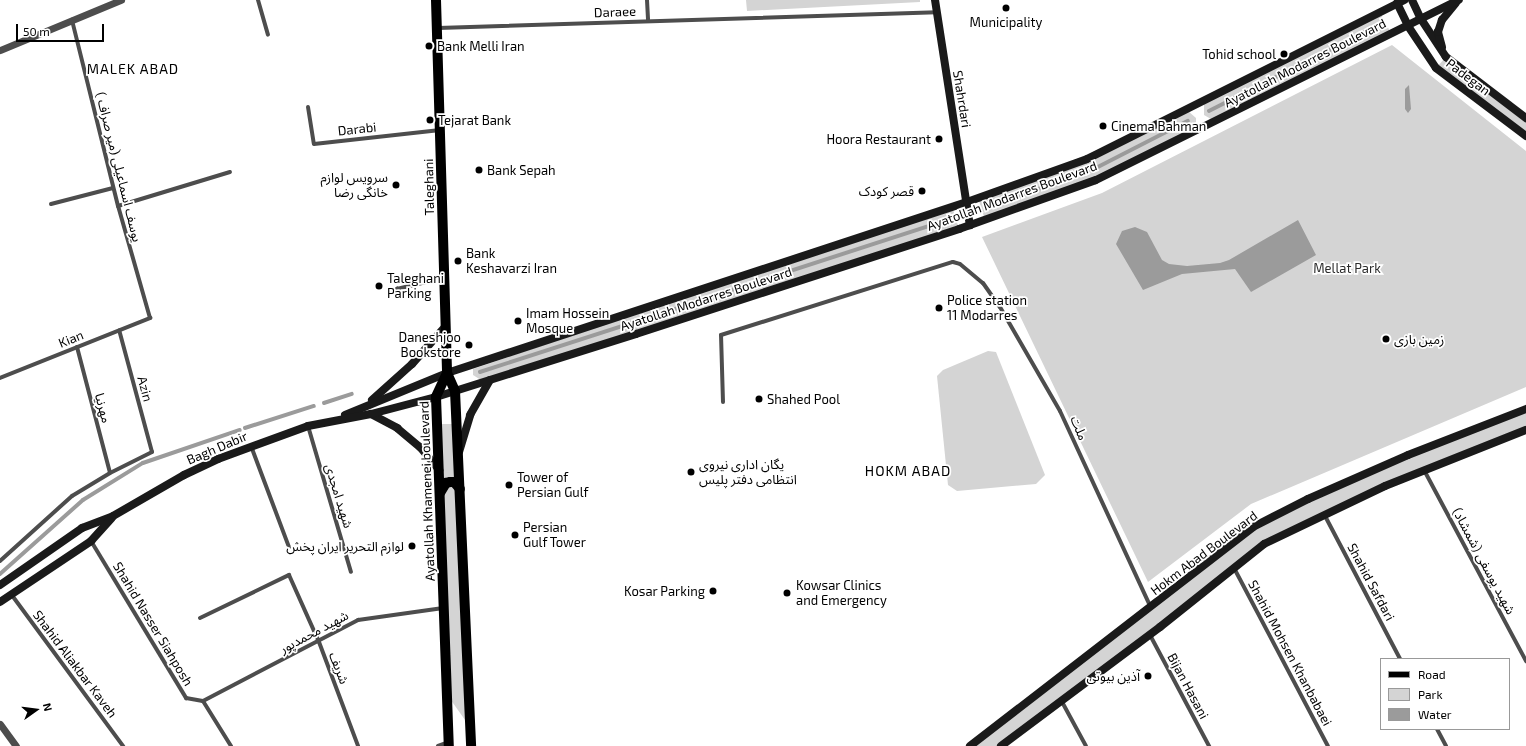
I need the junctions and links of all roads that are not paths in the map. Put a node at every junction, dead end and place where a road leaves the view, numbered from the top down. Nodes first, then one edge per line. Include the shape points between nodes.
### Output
1 (121, 0) edge
2 (258, 0) edge
3 (436, 0) edge
4 (647, 0) edge
5 (935, 0) edge
6 (1412, 0) edge
7 (1459, 0) edge
8 (1400, 2) edge
9 (937, 12) junction
10 (1420, 19) junction
11 (72, 20) junction
12 (648, 21) junction
13 (1408, 26) junction
14 (437, 28) junction
15 (268, 35) dead end
16 (0, 50) edge
17 (1446, 57) junction
18 (308, 107) dead end
19 (1526, 118) edge
20 (440, 130) junction
21 (1526, 136) edge
22 (230, 172) dead end
23 (113, 188) junction
24 (967, 202) junction
25 (51, 204) dead end
26 (118, 206) junction
27 (970, 225) junction
28 (444, 278) junction
29 (393, 293) dead end
30 (150, 318) joint
31 (445, 327) junction
32 (119, 330) junction
33 (77, 348) junction
34 (446, 373) junction
35 (0, 378) edge
36 (490, 380) junction
37 (456, 391) junction
38 (436, 397) junction
39 (723, 402) dead end
40 (369, 403) junction
41 (1526, 410) edge
42 (371, 414) junction
43 (338, 418) junction
44 (308, 426) junction
45 (1526, 430) edge
46 (252, 446) junction
47 (458, 454) junction
48 (438, 470) junction
49 (1423, 470) junction
50 (110, 473) junction
51 (460, 489) junction
52 (440, 493) junction
53 (1324, 514) junction
54 (113, 516) junction
55 (92, 541) junction
56 (289, 547) dead end
57 (0, 561) edge
58 (1234, 568) junction
59 (351, 572) dead end
60 (0, 585) edge
61 (11, 594) junction
62 (0, 602) edge
63 (444, 608) junction
64 (1151, 608) junction
65 (200, 618) dead end
66 (1150, 635) junction
67 (318, 642) junction
68 (1399, 658) edge
69 (1526, 661) edge
70 (1061, 700) junction
71 (203, 701) junction
72 (0, 724) edge
73 (1438, 730) edge
74 (449, 744) edge
75 (16, 746) edge
76 (123, 746) edge
77 (231, 746) edge
78 (358, 746) edge
79 (438, 746) edge
80 (471, 746) edge
81 (970, 746) edge
82 (1001, 746) edge
83 (1086, 746) edge
84 (1209, 746) edge
85 (1328, 746) edge
86 (1446, 746) edge

1 - 11 street
2 - 15 street
3 - 14 main road, Taleghani
4 - 12 street
5 - 9 main road, Shahrdari
6 - 10 main road, Padegan
7 - 10 main road, Ayatollah Modarres Boulevard
7 - 17 main road via 1442,20 1438,32
8 - 13 main road, Padegan
8 - 24 main road, Ayatollah Modarres Boulevard via 1087,159
9 - 12 street, Daraee
9 - 24 main road, Shahrdari
10 - 13 main road, Ayatollah Modarres Boulevard
10 - 17 main road, Padegan
11 - 16 street
11 - 23 street, یوسف اسماعیلی (میر صراف )
12 - 14 street, Daraee
13 - 21 main road, Padegan via 1436,68
13 - 27 main road, Ayatollah Modarres Boulevard via 1096,180
14 - 20 main road, Taleghani
17 - 19 main road, Padegan
18 - 20 street, Darabi via 314,144
20 - 28 main road, Taleghani
22 - 26 street
23 - 25 street
23 - 26 street, یوسف اسماعیلی (میر صراف )
24 - 27 main road, Shahrdari
24 - 34 main road, Ayatollah Modarres Boulevard
26 - 30 street, یوسف اسماعیلی (میر صراف )
27 - 36 main road, Ayatollah Modarres Boulevard
28 - 29 street via 397,289
28 - 31 main road, Taleghani
30 - 32 street, Kian
31 - 34 main road, Taleghani
31 - 40 main road via 412,364
32 - 33 street, Kian
32 - 50 street, Azin via 152,452
33 - 35 street, Kian
33 - 50 street, مهرنیا
34 - 37 main road
34 - 38 main road, Ayatollah Khamenei boulevard
34 - 40 main road, Ayatollah Modarres Boulevard
36 - 37 main road, Ayatollah Modarres Boulevard
36 - 47 main road via 470,416
37 - 38 main road, Ayatollah Modarres Boulevard
37 - 47 main road
38 - 42 main road, Ayatollah Modarres Boulevard
38 - 48 main road, Ayatollah Khamenei boulevard
39 - 64 street, ملت via 721,335 953,262 968,268 983,283 1000,307 1060,411
40 - 43 main road, Ayatollah Modarres Boulevard
41 - 64 main road, Hokm Abad Boulevard via 1408,455 1264,520
42 - 43 main road, Ayatollah Modarres Boulevard
42 - 48 main road via 397,428 420,447
43 - 44 main road, Bagh Dabir
44 - 46 main road, Bagh Dabir
44 - 59 street, شهید امجدی
45 - 49 main road
46 - 54 main road, Bagh Dabir via 184,475
46 - 56 street
47 - 51 main road
48 - 52 main road, Ayatollah Khamenei boulevard
49 - 53 main road
49 - 69 street, شهید یوسفی (شمشاد)
50 - 57 street via 72,496
51 - 52 main road via 454,482 450,482 446,483
51 - 80 main road
52 - 63 main road, Ayatollah Khamenei boulevard
53 - 58 main road via 1264,544
53 - 68 street, Shahid Safdari
54 - 55 main road, Bagh Dabir
54 - 60 main road, Bagh Dabir via 82,528
55 - 61 main road, Bagh Dabir
55 - 71 street, Shahid Nasser Siahposh via 186,698
58 - 66 main road
58 - 85 street, Shahid Mohsen Khanbabaei
61 - 62 main road, Bagh Dabir
61 - 76 street, Shahid Aliakbar Kaveh
63 - 67 street, شهید محمدپور via 358,620
63 - 74 main road, Ayatollah Khamenei boulevard
64 - 81 main road, Hokm Abad Boulevard
65 - 67 street, شریف via 289,575
66 - 70 main road
66 - 84 street, Bijan Hasani
67 - 71 street, شهید محمدپور
67 - 78 street, شریف
70 - 82 main road
70 - 83 street
71 - 77 street
72 - 75 street
73 - 86 street
74 - 79 street

